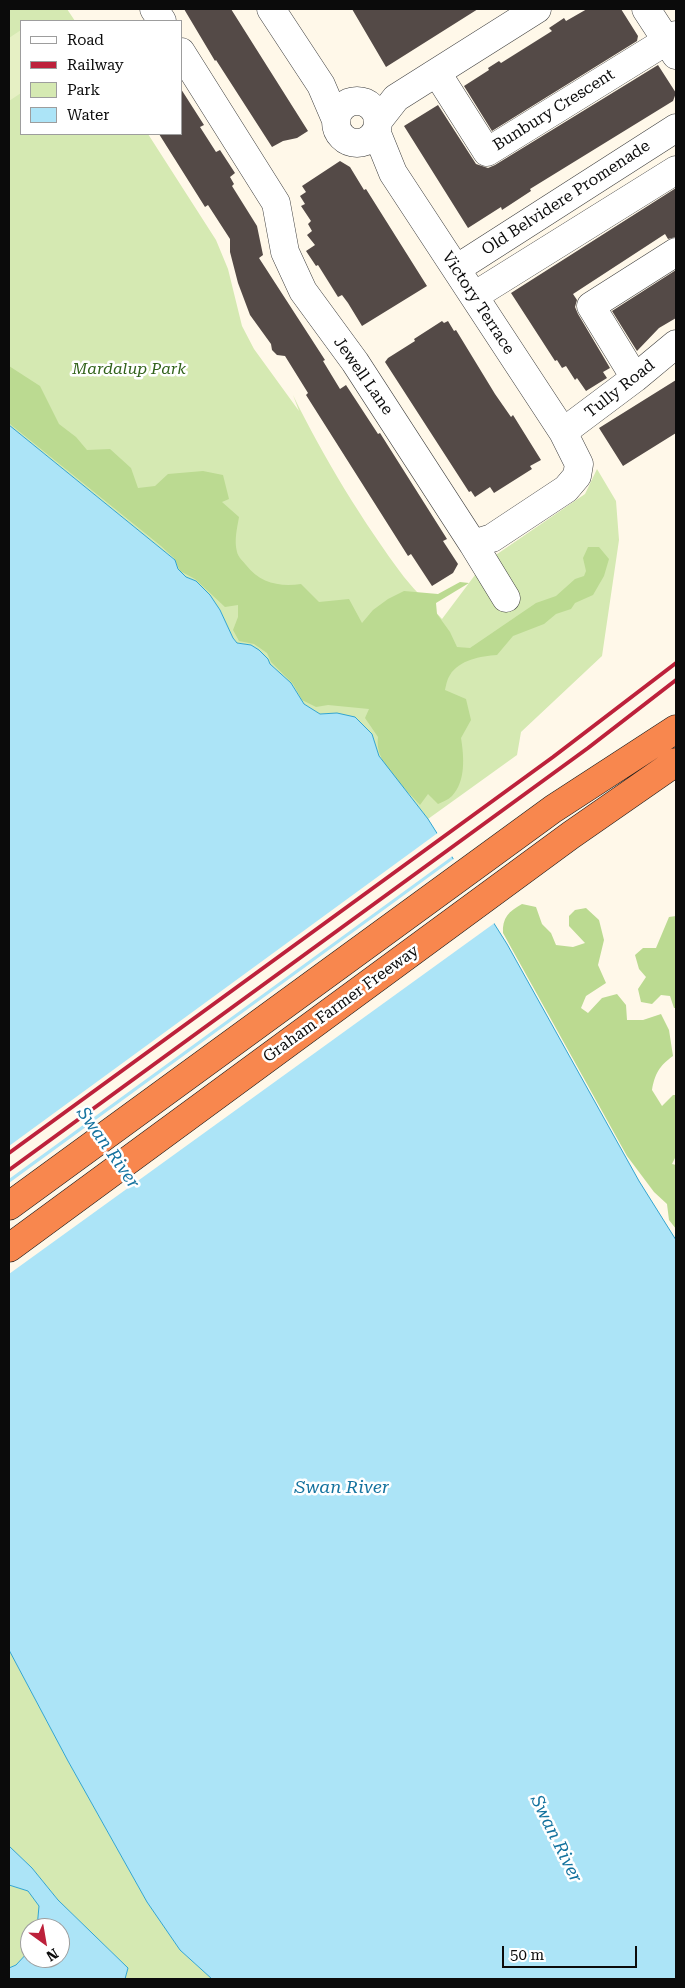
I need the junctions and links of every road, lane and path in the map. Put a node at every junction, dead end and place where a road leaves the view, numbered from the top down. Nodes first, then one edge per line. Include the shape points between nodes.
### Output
1 (154, 9) edge
2 (271, 9) edge
3 (536, 9) edge
4 (646, 9) edge
5 (161, 20) edge
6 (673, 43) edge
7 (182, 54) edge
8 (437, 73) junction
9 (361, 120) junction
10 (676, 128) edge
11 (676, 170) edge
12 (676, 252) edge
13 (456, 269) junction
14 (474, 296) junction
15 (676, 344) edge
16 (635, 378) junction
17 (563, 432) junction
18 (472, 544) junction
19 (506, 598) dead end
20 (676, 718) edge
21 (676, 729) edge
22 (676, 762) edge
23 (676, 774) edge
24 (553, 809) junction
25 (571, 835) junction
26 (9, 1206) edge
27 (9, 1248) edge

1 - 5 street
2 - 9 street, Victory Terrace via 321,85
3 - 8 street
4 - 6 street
6 - 8 street, Bunbury Crescent via 486,152
7 - 18 street, Jewell Lane via 276,203 285,252 302,291 355,362
8 - 9 street
9 - 13 street, Victory Terrace
10 - 13 street, Old Belvidere Promenade
11 - 14 street, Old Belvidere Promenade
12 - 16 street via 591,306
13 - 14 street, Victory Terrace
14 - 17 street, Victory Terrace
15 - 16 street, Tully Road
16 - 17 street, Tully Road
17 - 18 street via 579,464 577,476 566,489 492,538
18 - 19 street, Jewell Lane
20 - 24 highway
21 - 24 highway, Graham Farmer Freeway
22 - 25 highway, Graham Farmer Freeway
23 - 25 highway
24 - 26 highway, Graham Farmer Freeway
25 - 27 highway, Graham Farmer Freeway

